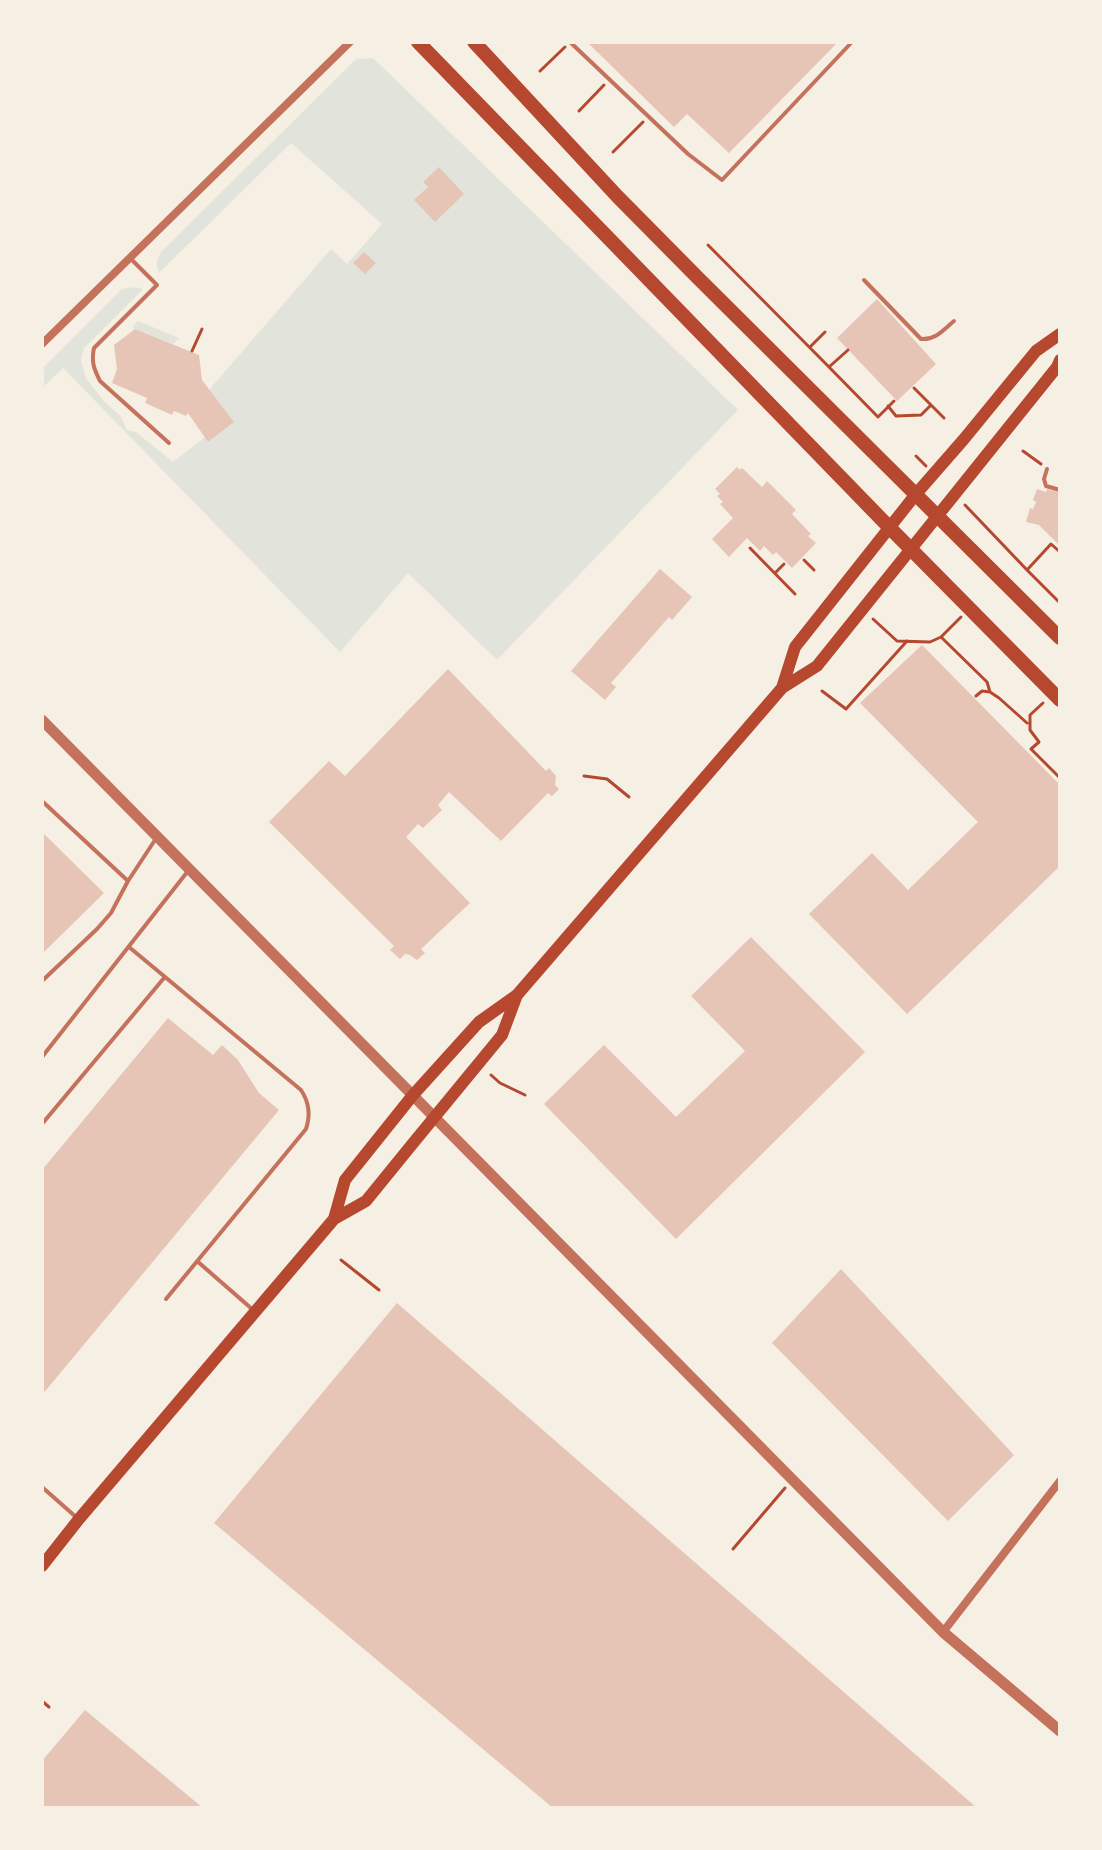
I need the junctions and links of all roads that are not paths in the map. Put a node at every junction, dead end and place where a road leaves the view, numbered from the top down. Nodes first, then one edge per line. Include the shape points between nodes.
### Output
1 (350, 42) edge
2 (418, 42) edge
3 (474, 42) edge
4 (570, 42) edge
5 (852, 42) edge
6 (130, 257) junction
7 (864, 280) dead end
8 (954, 321) dead end
9 (1060, 334) edge
10 (42, 344) edge
11 (1060, 360) edge
12 (169, 443) dead end
13 (1047, 469) road end
14 (1060, 490) edge
15 (916, 494) junction
16 (937, 516) junction
17 (889, 527) junction
18 (911, 549) junction
19 (1060, 638) edge
20 (782, 688) junction
21 (1057, 697) edge
22 (42, 720) edge
23 (42, 801) edge
24 (157, 836) junction
25 (190, 869) junction
26 (128, 881) junction
27 (129, 947) junction
28 (164, 978) junction
29 (42, 981) edge
30 (517, 995) junction
31 (42, 1057) edge
32 (413, 1095) junction
33 (434, 1117) junction
34 (42, 1124) edge
35 (334, 1219) junction
36 (197, 1261) junction
37 (166, 1299) dead end
38 (254, 1311) junction
39 (1060, 1481) edge
40 (42, 1487) edge
41 (79, 1519) junction
42 (42, 1566) edge
43 (943, 1632) junction
44 (1060, 1731) edge

1 - 6 street
2 - 17 main road
3 - 15 main road via 659,239
4 - 5 lane via 722,180
6 - 10 street
6 - 12 lane via 157,285 94,348 94,370
7 - 8 lane via 921,339 937,335
9 - 15 main road via 1036,351
11 - 16 main road
13 - 14 lane via 1046,486
15 - 16 main road
15 - 17 main road
16 - 18 main road
16 - 19 main road
17 - 18 main road
17 - 20 main road via 795,647
18 - 20 main road via 817,666
18 - 21 main road
20 - 30 main road
22 - 24 street
23 - 26 lane
24 - 25 street
24 - 26 lane
25 - 27 lane
25 - 32 street
26 - 29 lane via 111,913
27 - 28 lane
27 - 31 lane
28 - 34 lane
28 - 36 lane via 301,1090 309,1109 306,1129
30 - 32 main road via 479,1022
30 - 33 main road via 502,1035
32 - 33 street
32 - 35 main road via 345,1180
33 - 35 main road via 366,1201
33 - 43 street
35 - 38 main road
36 - 37 lane
36 - 38 lane
38 - 41 main road
39 - 43 street
40 - 41 lane
41 - 42 main road
43 - 44 street

